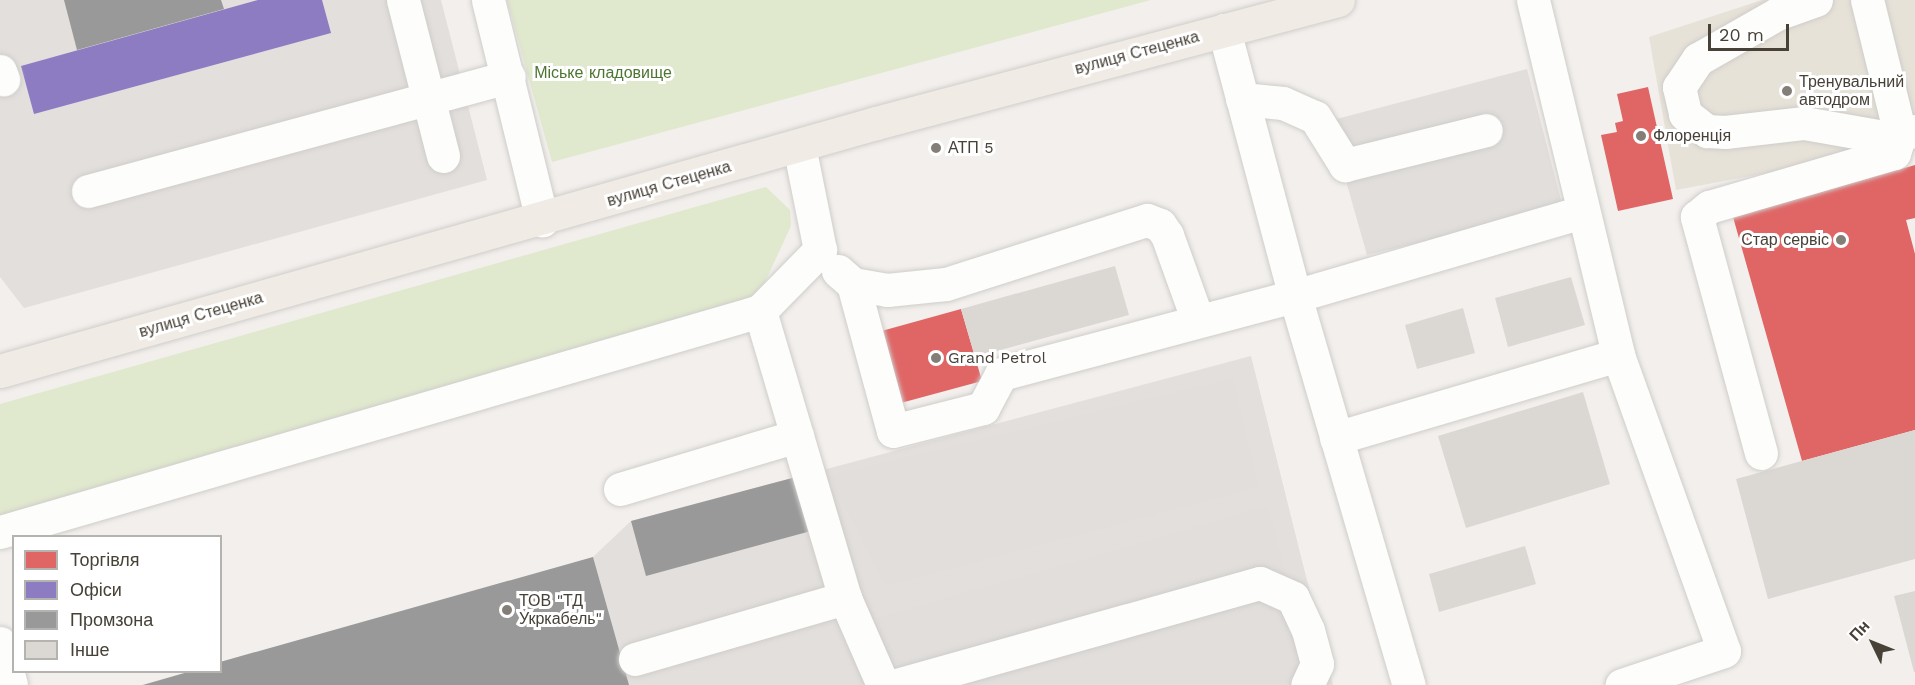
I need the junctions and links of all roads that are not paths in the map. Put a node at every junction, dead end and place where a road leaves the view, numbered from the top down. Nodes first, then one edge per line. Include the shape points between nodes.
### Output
1 (403, 0) edge
2 (488, 0) edge
3 (1338, 0) edge
4 (1533, 0) edge
5 (1816, 0) edge
6 (1867, 0) edge
7 (1224, 30) junction
8 (509, 77) junction
9 (430, 97) junction
10 (1242, 99) junction
11 (1486, 130) dead end
12 (1908, 132) edge
13 (799, 146) junction
14 (443, 156) dead end
15 (88, 191) dead end
16 (1583, 212) junction
17 (542, 220) junction
18 (820, 250) junction
19 (854, 284) junction
20 (1294, 296) junction
21 (760, 311) junction
22 (1198, 321) junction
23 (1618, 355) junction
24 (0, 371) edge
25 (797, 436) junction
26 (1336, 438) junction
27 (1761, 453) dead end
28 (620, 489) dead end
29 (0, 532) edge
30 (845, 598) junction
31 (0, 643) edge
32 (635, 659) dead end
33 (11, 685) edge
34 (883, 685) edge
35 (897, 685) edge
36 (1307, 685) edge
37 (1409, 685) edge
38 (1622, 685) edge

1 - 9 lane
2 - 8 lane
3 - 7 main road, вулиця Стеценка
4 - 16 lane
5 - 12 lane via 1777,14 1698,59 1679,87 1685,114 1707,131 1716,132 1804,123 1884,137
6 - 12 lane
7 - 10 lane
7 - 13 main road, вулиця Стеценка
8 - 9 lane
8 - 17 lane
9 - 14 lane
9 - 15 lane
10 - 11 lane via 1282,103 1315,117 1346,165
10 - 20 lane
12 - 27 lane via 1890,155 1709,207 1697,217
13 - 17 main road, вулиця Стеценка
13 - 18 lane
16 - 20 lane
16 - 23 lane
17 - 24 main road, вулиця Стеценка
18 - 19 lane
18 - 21 lane
19 - 22 lane via 887,290 946,284 1147,220 1160,225 1167,235
19 - 22 lane via 893,431 983,408 1002,374
20 - 22 lane
20 - 26 lane
21 - 25 lane
21 - 29 lane
23 - 26 lane
23 - 38 lane via 1724,651
25 - 28 lane
25 - 30 lane
26 - 37 lane
30 - 32 lane
30 - 34 lane
31 - 33 lane
35 - 36 lane via 1260,583 1293,598 1308,630 1317,664

